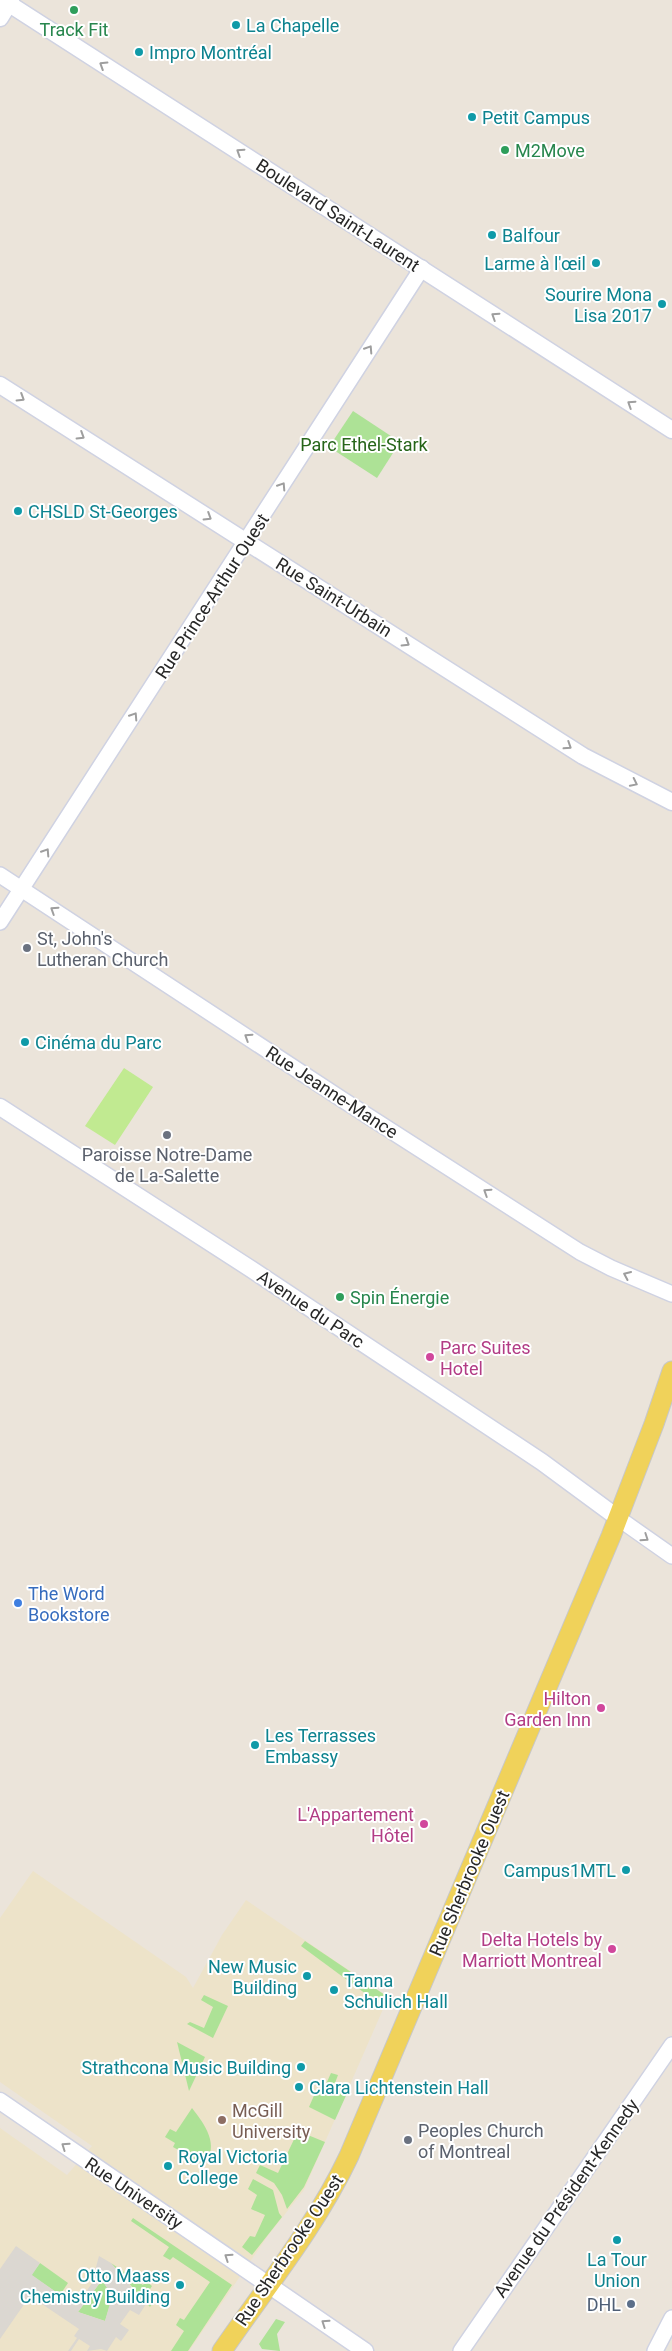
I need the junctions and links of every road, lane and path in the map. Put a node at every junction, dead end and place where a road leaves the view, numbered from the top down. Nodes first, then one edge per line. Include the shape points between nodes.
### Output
1 (7, 1) edge
2 (0, 18) edge
3 (422, 268) junction
4 (0, 385) edge
5 (672, 430) edge
6 (246, 542) junction
7 (672, 802) edge
8 (0, 875) edge
9 (21, 888) junction
10 (0, 922) edge
11 (0, 1107) edge
12 (672, 1294) edge
13 (672, 1371) edge
14 (618, 1518) junction
15 (672, 1556) edge
16 (672, 2045) edge
17 (0, 2101) edge
18 (268, 2284) junction
19 (672, 2318) edge
20 (222, 2351) edge
21 (365, 2351) edge
22 (461, 2351) edge
23 (655, 2351) edge

1 - 2 main road
3 -> 1 main road, Boulevard Saint-Laurent
5 -> 3 main road, Boulevard Saint-Laurent
6 -> 3 street, Rue Prince-Arthur Ouest
4 -> 6 main road, Rue Saint-Urbain
6 -> 7 main road, Rue Saint-Urbain via 583,756
9 -> 6 street, Rue Prince-Arthur Ouest
8 - 9 street, Rue Jeanne-Mance
9 - 10 street, Rue Prince-Arthur Ouest
12 -> 9 street, Rue Jeanne-Mance via 580,1252
11 - 14 main road, Avenue du Parc via 542,1462
13 - 14 main road, Rue Sherbrooke Ouest
14 -> 15 street
14 - 18 main road, Rue Sherbrooke Ouest via 349,2156 323,2204
16 - 22 street, Avenue du Président-Kennedy
18 -> 17 main road, Rue University
18 - 20 main road, Rue Sherbrooke Ouest
21 -> 18 main road, Rue University
19 - 23 street

